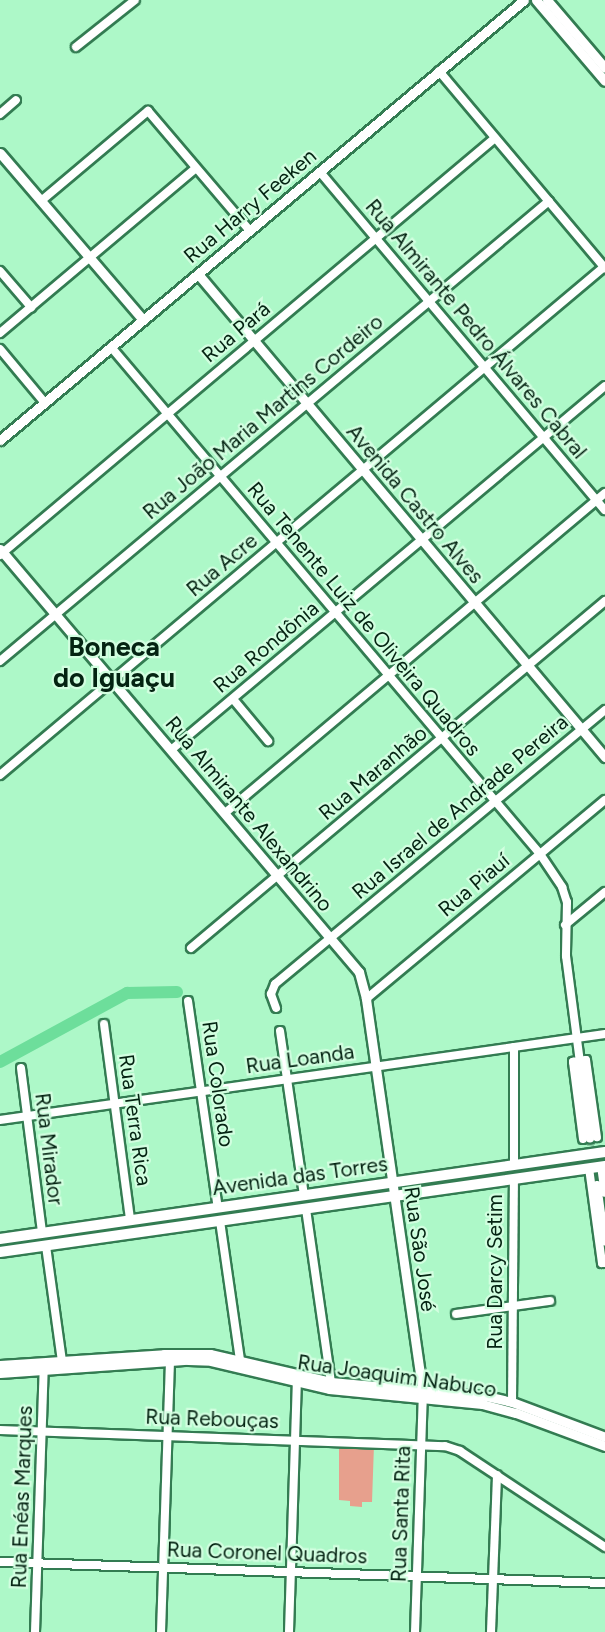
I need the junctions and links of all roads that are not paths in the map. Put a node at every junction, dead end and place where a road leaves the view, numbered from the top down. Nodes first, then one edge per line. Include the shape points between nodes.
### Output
1 (135, 0) edge
2 (524, 0) edge
3 (536, 0) edge
4 (547, 0) edge
5 (76, 46) dead end
6 (605, 68) edge
7 (439, 71) junction
8 (605, 81) edge
9 (16, 100) dead end
10 (0, 114) edge
11 (495, 138) junction
12 (0, 153) edge
13 (196, 168) junction
14 (320, 172) junction
15 (41, 201) junction
16 (549, 201) junction
17 (250, 231) junction
18 (376, 238) junction
19 (89, 258) junction
20 (605, 267) edge
21 (0, 270) edge
22 (198, 274) junction
23 (429, 301) junction
24 (31, 307) junction
25 (143, 321) junction
26 (0, 333) edge
27 (254, 341) junction
28 (111, 347) junction
29 (0, 350) edge
30 (484, 367) junction
31 (605, 386) edge
32 (45, 403) junction
33 (307, 403) junction
34 (168, 414) junction
35 (544, 438) junction
36 (0, 440) edge
37 (363, 470) junction
38 (220, 476) junction
39 (605, 493) edge
40 (597, 500) junction
41 (605, 510) edge
42 (422, 540) junction
43 (276, 543) junction
44 (1, 552) edge
45 (605, 602) edge
46 (475, 603) junction
47 (335, 613) junction
48 (56, 614) junction
49 (0, 661) edge
50 (528, 666) junction
51 (389, 676) junction
52 (112, 681) junction
53 (233, 699) junction
54 (605, 710) edge
55 (582, 730) junction
56 (442, 738) junction
57 (268, 741) dead end
58 (171, 750) junction
59 (605, 757) edge
60 (0, 775) edge
61 (605, 800) edge
62 (495, 801) junction
63 (225, 813) junction
64 (540, 854) junction
65 (278, 876) junction
66 (605, 892) edge
67 (565, 925) junction
68 (331, 937) junction
69 (191, 948) dead end
70 (366, 999) junction
71 (188, 1001) dead end
72 (276, 1008) dead end
73 (104, 1024) dead end
74 (280, 1031) dead end
75 (605, 1034) edge
76 (576, 1038) junction
77 (514, 1047) junction
78 (579, 1061) junction
79 (376, 1067) junction
80 (21, 1068) dead end
81 (287, 1079) junction
82 (201, 1091) junction
83 (115, 1104) junction
84 (27, 1116) junction
85 (0, 1120) edge
86 (605, 1152) edge
87 (514, 1165) junction
88 (603, 1166) edge
89 (589, 1168) junction
90 (514, 1179) junction
91 (393, 1182) junction
92 (597, 1185) tunnel mouth
93 (605, 1194) edge
94 (304, 1195) junction
95 (395, 1196) junction
96 (218, 1208) junction
97 (306, 1209) junction
98 (130, 1220) junction
99 (220, 1221) junction
100 (42, 1233) junction
101 (0, 1239) edge
102 (605, 1241) edge
103 (46, 1246) junction
104 (0, 1252) edge
105 (605, 1263) edge
106 (550, 1301) dead end
107 (513, 1306) junction
108 (456, 1314) dead end
109 (240, 1359) junction
110 (170, 1361) junction
111 (62, 1362) junction
112 (0, 1365) edge
113 (44, 1367) junction
114 (0, 1372) edge
115 (331, 1382) junction
116 (297, 1383) junction
117 (423, 1394) junction
118 (512, 1402) junction
119 (0, 1430) edge
120 (42, 1431) junction
121 (168, 1435) junction
122 (605, 1437) edge
123 (295, 1439) junction
124 (422, 1444) junction
125 (605, 1446) edge
126 (497, 1475) junction
127 (605, 1547) edge
128 (0, 1562) edge
129 (37, 1563) junction
130 (163, 1568) junction
131 (291, 1572) junction
132 (417, 1576) junction
133 (493, 1579) junction
134 (605, 1583) edge
135 (35, 1632) edge
136 (161, 1632) edge
137 (289, 1632) edge
138 (416, 1632) edge
139 (491, 1632) edge

1 - 5 street
2 - 7 main road, Rua Harry Feeken
3 - 8 main road
4 - 6 main road
7 - 11 street
7 - 14 main road, Rua Harry Feeken
9 - 10 street
11 - 16 street
11 - 18 street, Rua Pará
12 - 15 main road
13 - 15 street via 148,111
13 - 17 street
13 - 19 street
14 - 17 main road, Rua Harry Feeken
14 - 18 street, Rua Almirante Pedro Álvares Cabral
15 - 19 main road
16 - 20 street
16 - 23 street, Rua João Maria Martins Cordeiro
17 - 22 main road, Rua Harry Feeken
18 - 23 street, Rua Almirante Pedro Álvares Cabral
18 - 27 street, Rua Pará
19 - 24 street
19 - 25 main road
20 - 30 street, Rua Acre
21 - 24 street
22 - 25 main road, Rua Harry Feeken
22 - 27 main road, Avenida Castro Alves
23 - 30 street, Rua Almirante Pedro Álvares Cabral
23 - 33 street, Rua João Maria Martins Cordeiro
24 - 26 street
25 - 28 main road, Rua Harry Feeken
27 - 33 main road, Avenida Castro Alves
27 - 34 street, Rua Pará
28 - 32 main road, Rua Harry Feeken
28 - 34 street, Rua Tenente Luiz de Oliveira Quadros
29 - 32 street
30 - 35 street, Rua Almirante Pedro Álvares Cabral
30 - 37 street, Rua Acre
31 - 35 street, Rua Rondônia
32 - 36 main road, Rua Harry Feeken
33 - 37 main road, Avenida Castro Alves
33 - 38 street, Rua João Maria Martins Cordeiro
34 - 38 street, Rua Tenente Luiz de Oliveira Quadros
34 - 44 street, Rua Pará
35 - 40 street, Rua Almirante Pedro Álvares Cabral
35 - 42 street, Rua Rondônia
37 - 42 main road, Avenida Castro Alves
37 - 43 street, Rua Acre
38 - 43 street, Rua Tenente Luiz de Oliveira Quadros
38 - 48 street, Rua João Maria Martins Cordeiro
39 - 40 street
40 - 41 street, Rua Almirante Pedro Álvares Cabral
40 - 46 street
42 - 46 main road, Avenida Castro Alves
42 - 47 street, Rua Rondônia
43 - 47 street, Rua Tenente Luiz de Oliveira Quadros
43 - 52 street, Rua Acre
44 - 48 main road, Rua Almirante Alexandrino
45 - 50 street, Rua Maranhão
46 - 50 main road, Avenida Castro Alves
46 - 51 street
47 - 51 street, Rua Tenente Luiz de Oliveira Quadros
47 - 53 street, Rua Rondônia
48 - 49 street, Rua João Maria Martins Cordeiro
48 - 52 main road, Rua Almirante Alexandrino
50 - 55 main road, Avenida Castro Alves
50 - 56 street, Rua Maranhão
51 - 56 street, Rua Tenente Luiz de Oliveira Quadros
51 - 63 street
52 - 58 main road, Rua Almirante Alexandrino
52 - 60 street, Rua Acre
53 - 57 street
53 - 58 street, Rua Rondônia
54 - 55 street, Rua Israel de Andrade Pereira
55 - 59 main road, Avenida Castro Alves
55 - 62 street, Rua Israel de Andrade Pereira
56 - 62 street, Rua Tenente Luiz de Oliveira Quadros
56 - 65 street, Rua Maranhão
58 - 63 main road, Rua Almirante Alexandrino
61 - 64 street, Rua Piauí
62 - 64 street, Rua Tenente Luiz de Oliveira Quadros
62 - 68 street, Rua Israel de Andrade Pereira
63 - 65 main road, Rua Almirante Alexandrino
64 - 67 street, Rua Tenente Luiz de Oliveira Quadros via 566,896
64 - 70 street, Rua Piauí
65 - 68 main road, Rua Almirante Alexandrino
65 - 69 street, Rua Maranhão
66 - 67 street
67 - 76 street, Rua Tenente Luiz de Oliveira Quadros
68 - 70 main road, Rua Almirante Alexandrino via 359,972
68 - 72 street, Rua Israel de Andrade Pereira via 275,984 271,994
70 - 79 main road, Rua São José
71 - 82 street, Rua Colorado
73 - 83 street, Rua Terra Rica
74 - 81 street
75 - 76 street, Rua Loanda
76 - 77 street, Rua Loanda
76 - 78 street, Rua Tenente Luiz de Oliveira Quadros
77 - 79 street, Rua Loanda
77 - 87 street, Rua Darcy Setim
78 - 78 street via 586,1060 590,1138 573,1062
79 - 81 street, Rua Loanda
79 - 91 main road, Rua São José
80 - 84 street, Rua Mirador
81 - 82 street, Rua Loanda
81 - 94 street
82 - 83 street, Rua Loanda
82 - 96 street, Rua Colorado
83 - 84 street, Rua Loanda
83 - 98 street, Rua Terra Rica
84 - 85 street, Rua Loanda
84 - 100 street, Rua Mirador
86 - 87 highway, Avenida das Torres
87 - 91 highway, Avenida das Torres
88 - 89 highway, Avenida das Torres
88 - 93 street
89 - 90 highway, Avenida das Torres
89 - 105 street
90 - 95 highway, Avenida das Torres
90 - 107 street, Rua Darcy Setim
91 - 94 highway, Avenida das Torres
91 - 95 main road, Rua São José
92 - 102 street
94 - 96 highway, Avenida das Torres
95 - 97 highway, Avenida das Torres
95 - 117 main road, Rua São José
96 - 98 highway, Avenida das Torres
97 - 99 highway, Avenida das Torres
97 - 115 street
98 - 100 highway, Avenida das Torres
99 - 103 highway, Avenida das Torres
99 - 109 street
100 - 101 highway, Avenida das Torres
103 - 104 highway, Avenida das Torres
103 - 111 street
106 - 107 street
107 - 108 street
107 - 118 street, Rua Darcy Setim
109 - 111 main road, Rua Joaquim Nabuco via 185,1353
109 - 115 main road, Rua Joaquim Nabuco
110 - 113 main road, Rua Joaquim Nabuco
110 - 116 main road, Rua Joaquim Nabuco via 223,1363
110 - 121 street
111 - 113 main road, Rua Joaquim Nabuco
112 - 113 main road, Rua Joaquim Nabuco
113 - 114 main road, Rua Joaquim Nabuco
113 - 120 street, Rua Enéas Marques
115 - 117 main road, Rua Joaquim Nabuco
116 - 117 main road, Rua Joaquim Nabuco via 335,1390
116 - 123 street
117 - 118 main road, Rua Joaquim Nabuco via 486,1396
117 - 124 street, Rua Santa Rita
117 - 125 main road, Rua Joaquim Nabuco via 500,1407
118 - 122 main road, Rua Joaquim Nabuco
119 - 120 street, Rua Rebouças
120 - 121 street, Rua Rebouças
120 - 129 street, Rua Enéas Marques
121 - 123 street, Rua Rebouças
121 - 130 street
123 - 124 street, Rua Rebouças
123 - 131 street
124 - 126 street, Rua Rebouças via 452,1447
124 - 132 street, Rua Santa Rita
126 - 127 street, Rua Rebouças
126 - 133 street
128 - 129 street, Rua Coronel Quadros
129 - 130 street, Rua Coronel Quadros
129 - 135 street, Rua Enéas Marques
130 - 131 street, Rua Coronel Quadros
130 - 136 street
131 - 132 street, Rua Coronel Quadros
131 - 137 street
132 - 133 street, Rua Coronel Quadros
132 - 138 street, Rua Santa Rita
133 - 134 street, Rua Coronel Quadros
133 - 139 street

